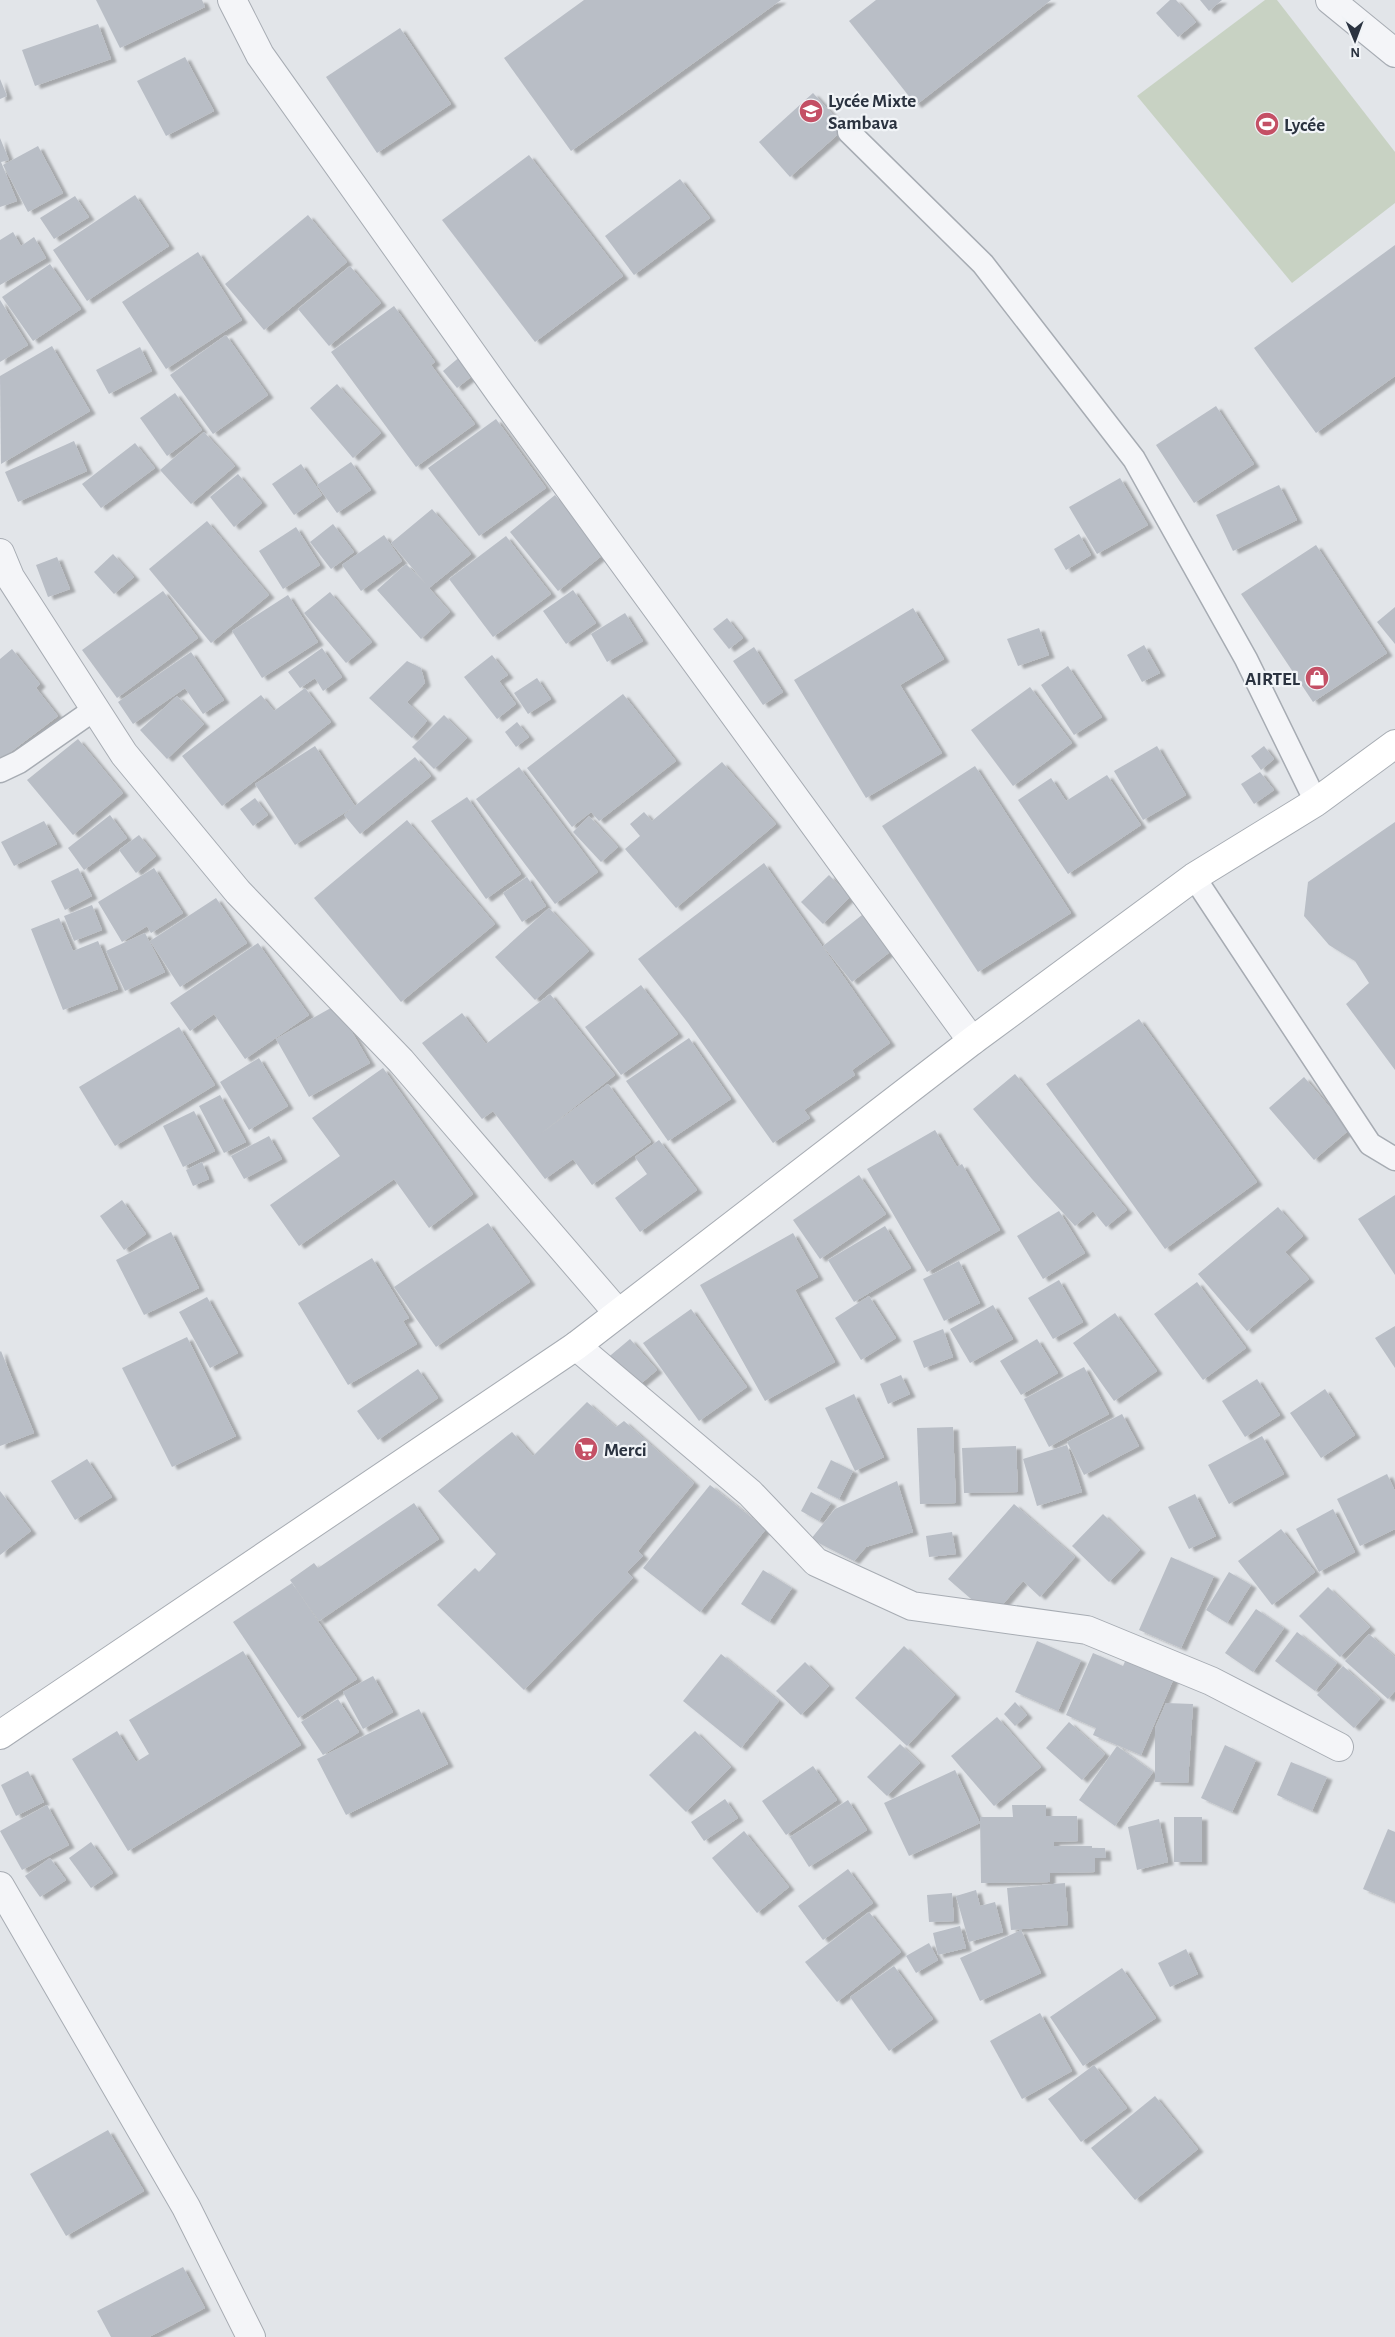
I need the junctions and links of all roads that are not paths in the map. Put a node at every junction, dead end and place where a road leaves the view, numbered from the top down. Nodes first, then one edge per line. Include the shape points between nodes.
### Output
1 (232, 0) edge
2 (1330, 0) edge
3 (1395, 53) edge
4 (849, 132) dead end
5 (0, 553) edge
6 (95, 709) junction
7 (1395, 744) edge
8 (0, 771) edge
9 (1316, 802) junction
10 (1194, 877) junction
11 (972, 1041) junction
12 (1395, 1160) edge
13 (618, 1313) junction
14 (576, 1346) junction
15 (0, 1735) edge
16 (1339, 1747) dead end
17 (0, 1886) edge
18 (251, 2337) edge

1 - 11 street via 260,55 489,377
2 - 3 street
4 - 9 lane via 983,264 1134,458 1246,658
5 - 6 street via 10,577
6 - 8 lane via 19,762
6 - 13 street via 124,754 238,892 401,1061
7 - 9 main road
9 - 10 main road
10 - 11 main road
10 - 12 lane via 1370,1144
11 - 13 main road
13 - 14 main road
14 - 15 main road
14 - 16 street via 750,1493 816,1562 912,1606 1087,1630 1211,1681
17 - 18 street via 186,2207

